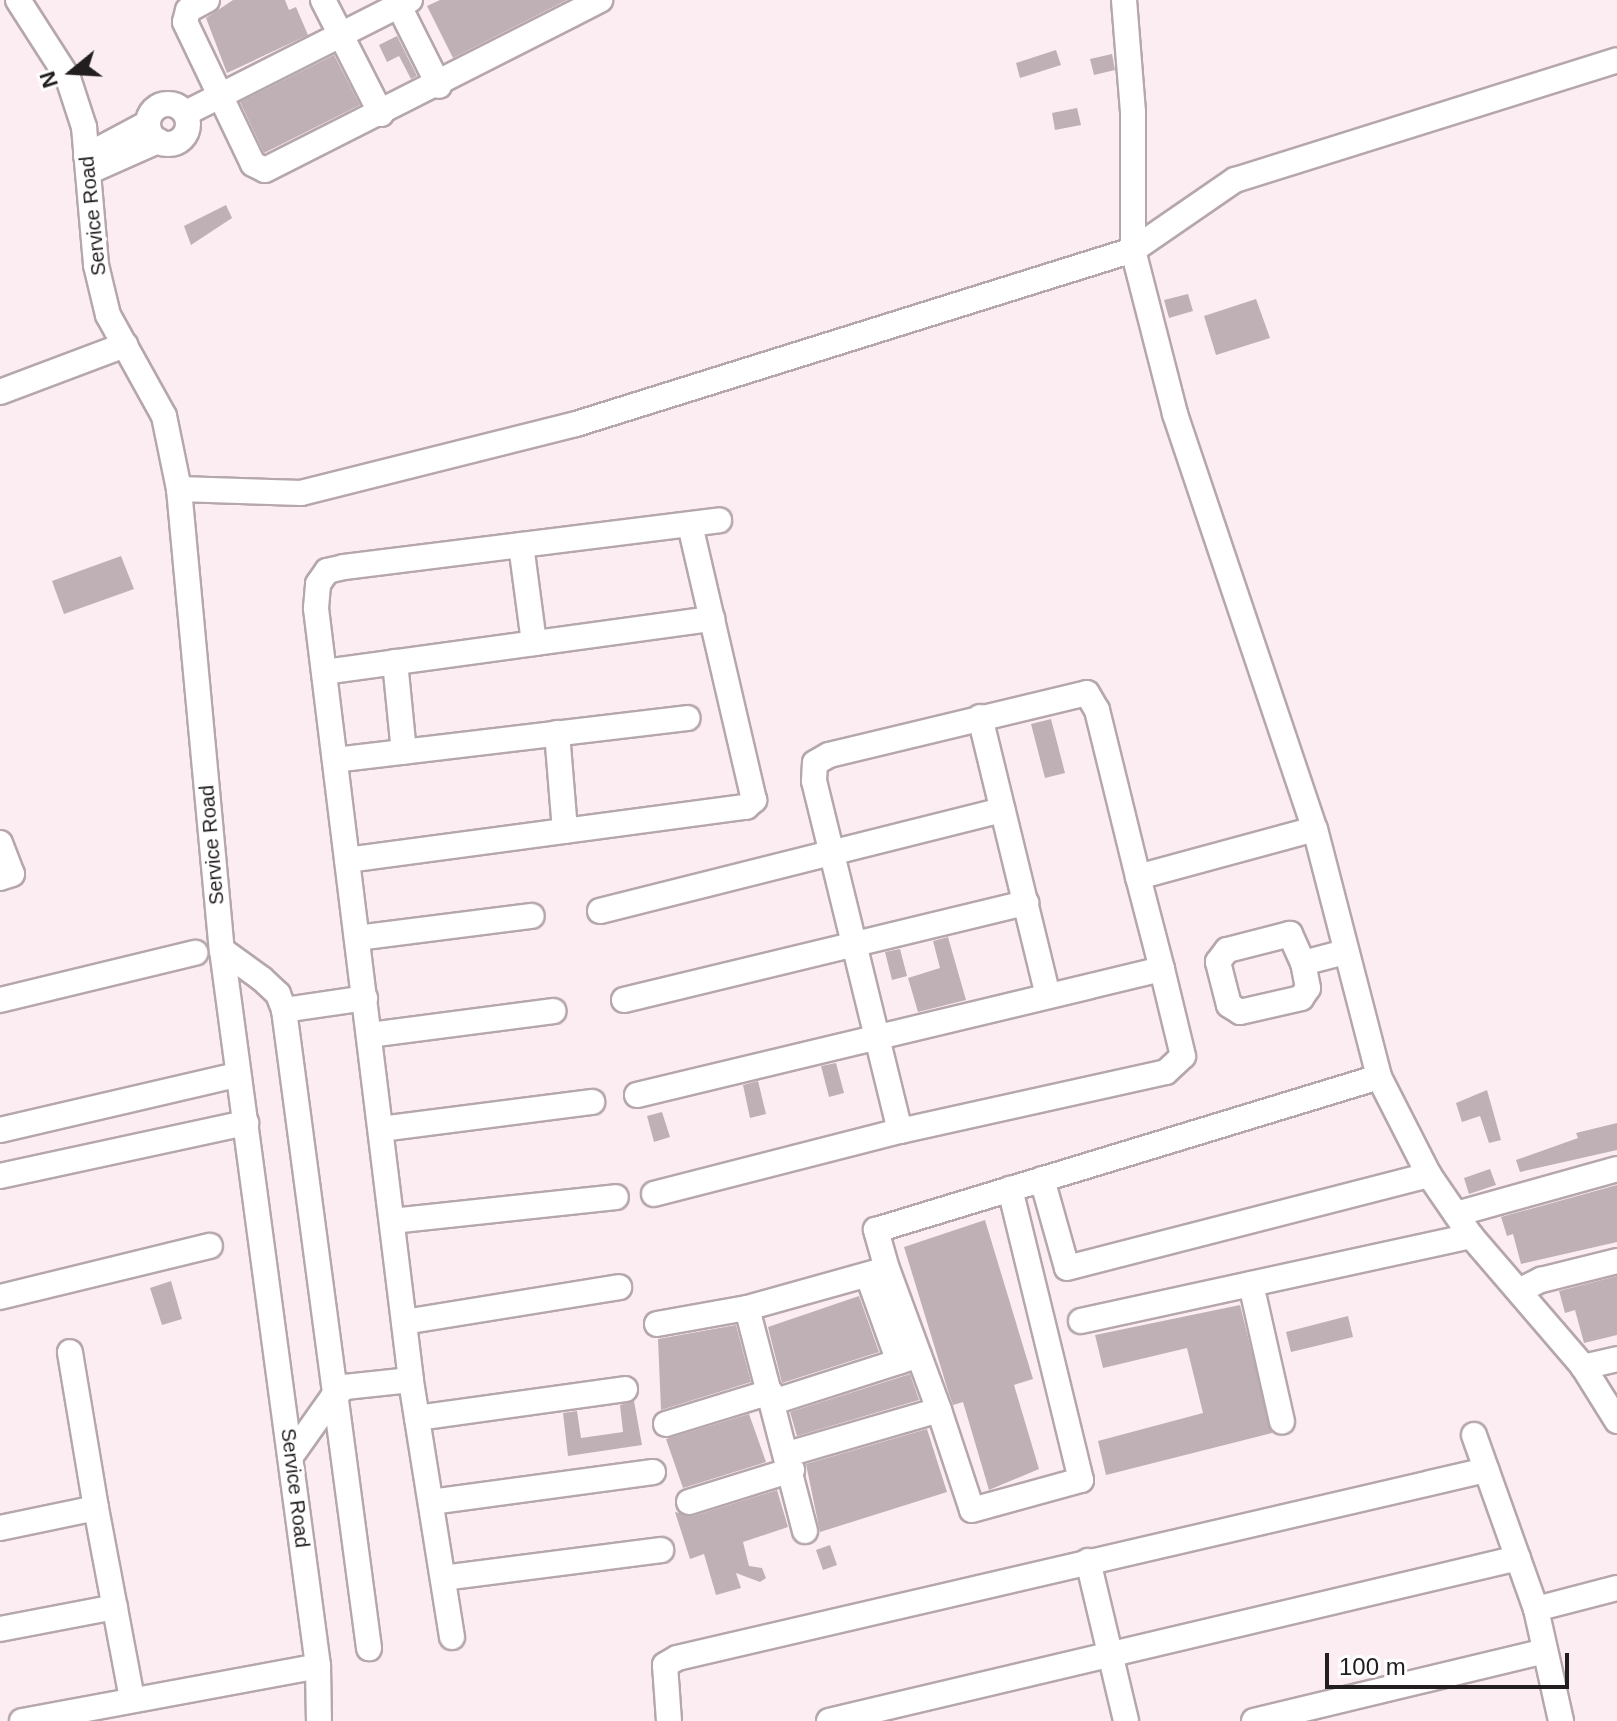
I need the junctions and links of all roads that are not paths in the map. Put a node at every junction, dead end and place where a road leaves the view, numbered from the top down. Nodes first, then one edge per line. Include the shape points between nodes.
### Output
1 (18, 0) edge
2 (207, 0) edge
3 (323, 0) edge
4 (600, 0) edge
5 (1124, 0) edge
6 (402, 2) edge
7 (341, 35) junction
8 (1617, 60) edge
9 (439, 86) junction
10 (220, 98) junction
11 (381, 114) junction
12 (87, 164) junction
13 (1133, 250) junction
14 (125, 345) junction
15 (0, 392) edge
16 (179, 489) junction
17 (719, 520) dead end
18 (690, 524) junction
19 (521, 545) junction
20 (712, 619) junction
21 (534, 643) junction
22 (395, 662) junction
23 (324, 672) junction
24 (980, 717) junction
25 (688, 718) dead end
26 (557, 733) junction
27 (404, 752) junction
28 (335, 760) junction
29 (1003, 810) junction
30 (1315, 829) junction
31 (565, 831) junction
32 (0, 843) edge
33 (831, 852) junction
34 (347, 860) junction
35 (1138, 877) junction
36 (0, 878) edge
37 (1026, 903) junction
38 (600, 911) dead end
39 (532, 916) dead end
40 (357, 938) junction
41 (853, 945) junction
42 (222, 950) junction
43 (1345, 952) junction
44 (195, 953) dead end
45 (1303, 963) dead end
46 (1162, 969) junction
47 (1048, 996) junction
48 (365, 998) junction
49 (0, 1000) edge
50 (624, 1000) dead end
51 (284, 1010) junction
52 (553, 1011) dead end
53 (369, 1035) junction
54 (877, 1038) junction
55 (236, 1075) junction
56 (1379, 1077) junction
57 (637, 1095) dead end
58 (592, 1102) dead end
59 (246, 1123) junction
60 (381, 1129) junction
61 (0, 1130) edge
62 (900, 1131) junction
63 (1617, 1169) edge
64 (1429, 1175) junction
65 (0, 1176) edge
66 (1042, 1179) junction
67 (1010, 1189) junction
68 (654, 1194) dead end
69 (616, 1197) dead end
70 (1456, 1214) junction
71 (392, 1221) junction
72 (1471, 1236) junction
73 (210, 1246) dead end
74 (1617, 1261) edge
75 (878, 1273) junction
76 (1251, 1284) junction
77 (619, 1287) dead end
78 (1519, 1291) junction
79 (0, 1297) edge
80 (747, 1308) junction
81 (1081, 1321) dead end
82 (404, 1322) junction
83 (657, 1324) dead end
84 (70, 1352) dead end
85 (909, 1358) junction
86 (1617, 1359) edge
87 (1583, 1367) junction
88 (411, 1380) junction
89 (625, 1389) dead end
90 (333, 1397) junction
91 (772, 1397) junction
92 (939, 1410) junction
93 (417, 1418) junction
94 (1617, 1421) edge
95 (1282, 1422) dead end
96 (666, 1424) dead end
97 (1474, 1435) dead end
98 (291, 1456) junction
99 (790, 1462) junction
100 (1486, 1470) junction
101 (653, 1472) dead end
102 (431, 1502) junction
103 (689, 1502) dead end
104 (96, 1508) junction
105 (0, 1528) edge
106 (805, 1531) dead end
107 (661, 1550) dead end
108 (1518, 1558) junction
109 (1088, 1561) junction
110 (443, 1578) junction
111 (1617, 1588) edge
112 (115, 1607) junction
113 (1536, 1609) junction
114 (0, 1629) edge
115 (452, 1637) dead end
116 (369, 1648) dead end
117 (1545, 1651) junction
118 (1110, 1653) junction
119 (318, 1666) junction
120 (132, 1699) junction
121 (22, 1721) edge
122 (319, 1721) edge
123 (669, 1721) edge
124 (829, 1721) edge
125 (1126, 1721) edge
126 (1254, 1721) edge
127 (1561, 1721) edge

1 - 12 street, Service Road via 68,78 84,127
2 - 10 street via 188,10 185,22
3 - 7 street
4 - 9 street
5 - 13 street via 1133,112
6 - 7 street
6 - 9 street
7 - 10 street
7 - 11 street
8 - 13 street via 1235,180
9 - 11 street
10 - 11 street via 253,164 265,170
10 - 12 street via 186,113 173,104 160,105 153,132
12 - 14 street, Service Road via 96,265 108,315
13 - 16 street via 576,424 301,493
13 - 30 street via 1175,414
14 - 15 street
14 - 16 street, Service Road via 164,416
16 - 42 street, Service Road
17 - 18 street
18 - 19 street
18 - 20 street
19 - 21 street
19 - 23 street via 327,571 318,584 316,608
20 - 21 street
20 - 31 street via 754,800 746,807
21 - 22 street
22 - 23 street
22 - 27 street
23 - 28 street
24 - 29 street
24 - 33 street via 815,763 814,781
24 - 35 street via 1087,693 1097,710
25 - 26 street
26 - 27 street
26 - 31 street
27 - 28 street
28 - 34 street
29 - 33 street
29 - 37 street
30 - 35 street
30 - 43 street
31 - 34 street
32 - 36 street via 12,874
33 - 38 street
33 - 41 street
34 - 40 street
35 - 46 street
37 - 41 street
37 - 47 street
39 - 40 street
40 - 48 street
41 - 50 street
41 - 54 street
42 - 51 street via 278,994
42 - 55 street, Service Road
43 - 45 street
43 - 56 street
44 - 49 street
46 - 47 street
46 - 62 street via 1183,1056 1178,1066
47 - 54 street
48 - 51 street
48 - 53 street
51 - 90 street
52 - 53 street
53 - 60 street
54 - 57 street
54 - 62 street
55 - 59 street, Service Road
55 - 61 street
56 - 64 street
56 - 66 street
58 - 60 street
59 - 65 street
59 - 98 street, Service Road
60 - 71 street
62 - 68 street
63 - 70 street
64 - 66 street via 1067,1268
64 - 70 street
66 - 67 street
67 - 75 street via 876,1230
67 - 92 street via 1081,1480 972,1510
69 - 71 street
70 - 72 street
71 - 82 street
72 - 76 street
72 - 78 street
73 - 79 street
74 - 78 street via 1541,1280
75 - 80 street
75 - 85 street
76 - 81 street
76 - 95 street
77 - 82 street
78 - 87 street
80 - 83 street
80 - 91 street
82 - 88 street
84 - 104 street
85 - 91 street
85 - 92 street
86 - 87 street
87 - 94 street
88 - 90 street via 345,1387
88 - 93 street
89 - 93 street
90 - 98 street
90 - 116 street
91 - 96 street
91 - 99 street
92 - 99 street
93 - 102 street
97 - 100 street
98 - 119 street, Service Road
99 - 103 street
99 - 106 street
100 - 108 street
100 - 109 street
101 - 102 street
102 - 110 street
104 - 105 street
104 - 112 street
107 - 110 street
108 - 113 street
108 - 118 street
109 - 118 street
109 - 123 street via 677,1658 665,1665
110 - 115 street
111 - 113 street
112 - 114 street
112 - 120 street
113 - 117 street
117 - 126 street
117 - 127 street
118 - 124 street
118 - 125 street
119 - 120 street
119 - 122 street, Service Road
120 - 121 street

